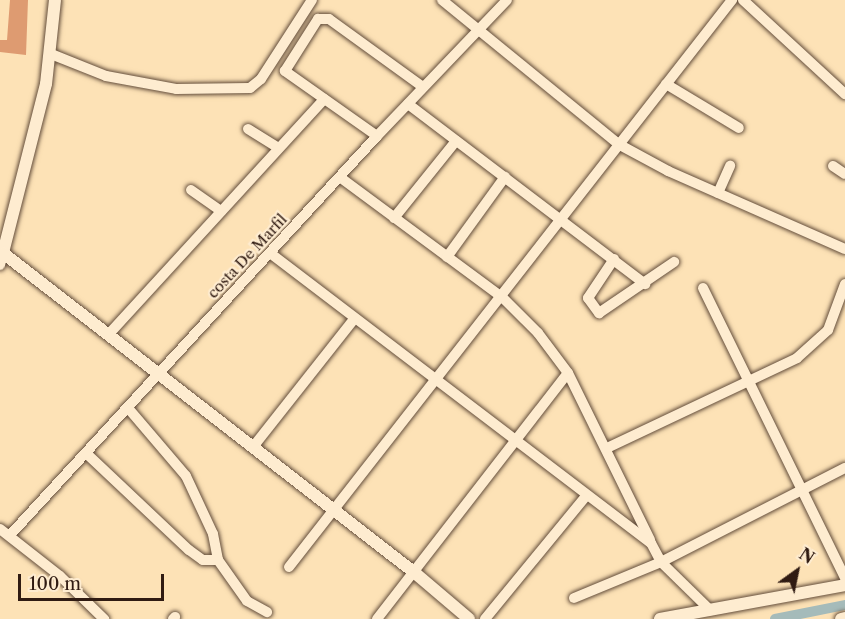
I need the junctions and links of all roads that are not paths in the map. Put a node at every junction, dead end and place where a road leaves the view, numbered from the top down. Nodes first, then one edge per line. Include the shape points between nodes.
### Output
1 (55, 0) edge
2 (312, 0) edge
3 (442, 0) edge
4 (507, 0) edge
5 (732, 0) edge
6 (743, 0) edge
7 (479, 30) junction
8 (51, 54) junction
9 (666, 84) junction
10 (423, 87) junction
11 (845, 94) edge
12 (324, 99) junction
13 (408, 104) junction
14 (739, 128) dead end
15 (248, 129) dead end
16 (376, 136) junction
17 (456, 141) junction
18 (620, 145) junction
19 (278, 148) junction
20 (730, 166) dead end
21 (833, 166) dead end
22 (845, 174) edge
23 (505, 177) junction
24 (341, 178) junction
25 (191, 190) dead end
26 (718, 193) junction
27 (221, 211) junction
28 (394, 218) junction
29 (6, 219) edge
30 (563, 220) junction
31 (845, 249) edge
32 (270, 253) junction
33 (447, 257) junction
34 (1, 259) edge
35 (614, 260) junction
36 (674, 262) dead end
37 (645, 284) junction
38 (845, 284) edge
39 (702, 288) dead end
40 (502, 297) junction
41 (355, 318) junction
42 (108, 335) junction
43 (568, 373) junction
44 (159, 374) junction
45 (436, 380) junction
46 (751, 381) junction
47 (128, 408) junction
48 (516, 443) junction
49 (253, 447) junction
50 (607, 448) junction
51 (87, 454) junction
52 (845, 468) edge
53 (802, 488) junction
54 (586, 496) junction
55 (332, 510) junction
56 (0, 529) edge
57 (11, 534) junction
58 (651, 543) junction
59 (218, 560) junction
60 (661, 562) junction
61 (289, 567) dead end
62 (415, 573) junction
63 (845, 578) edge
64 (845, 585) edge
65 (574, 598) dead end
66 (710, 610) junction
67 (267, 612) dead end
68 (104, 619) edge
69 (377, 619) edge
70 (468, 619) edge
71 (485, 619) edge
72 (660, 619) edge

1 - 8 street
2 - 8 street via 261,80 250,88 166,88 106,76
3 - 7 street
4 - 7 street, costa De Marfil
5 - 9 street
6 - 11 street
7 - 10 street, costa De Marfil
7 - 18 street
8 - 29 street
9 - 14 street
9 - 18 street
10 - 12 street via 323,17 285,66 288,75
10 - 13 street, costa De Marfil
12 - 16 street
12 - 19 street
13 - 16 street, costa De Marfil
13 - 17 street
15 - 19 street
16 - 24 street, costa De Marfil
17 - 23 street
17 - 28 street
18 - 26 street
18 - 30 street
19 - 27 street
20 - 26 street
21 - 22 street
23 - 30 street
23 - 33 street
24 - 28 street
24 - 32 street, costa De Marfil
25 - 27 street
26 - 31 street
27 - 42 street
28 - 33 street
29 - 34 street
30 - 35 street
30 - 40 street
32 - 41 street
32 - 44 street, costa De Marfil
33 - 40 street
34 - 42 street
35 - 37 street
35 - 37 street via 588,298 595,311 602,313
36 - 37 street
38 - 46 street via 828,330 817,343 797,358
39 - 46 street
40 - 43 street via 521,313
40 - 45 street
41 - 45 street
41 - 49 street
42 - 44 street
43 - 48 street
43 - 50 street
44 - 47 street, costa De Marfil
44 - 49 street
45 - 48 street
45 - 55 street
46 - 50 street
46 - 53 street
47 - 51 street, costa De Marfil
47 - 59 street via 186,477 213,534
48 - 54 street
48 - 62 street
49 - 55 street
50 - 58 street
51 - 57 street, costa De Marfil
51 - 59 street via 189,550 203,560
52 - 53 street
53 - 60 street
53 - 63 street
54 - 58 street
54 - 71 street
55 - 61 street
55 - 62 street
56 - 57 street
57 - 68 street
58 - 60 street
59 - 67 street via 247,601
60 - 65 street
60 - 66 street
62 - 69 street
62 - 70 street
64 - 66 street
66 - 72 street

